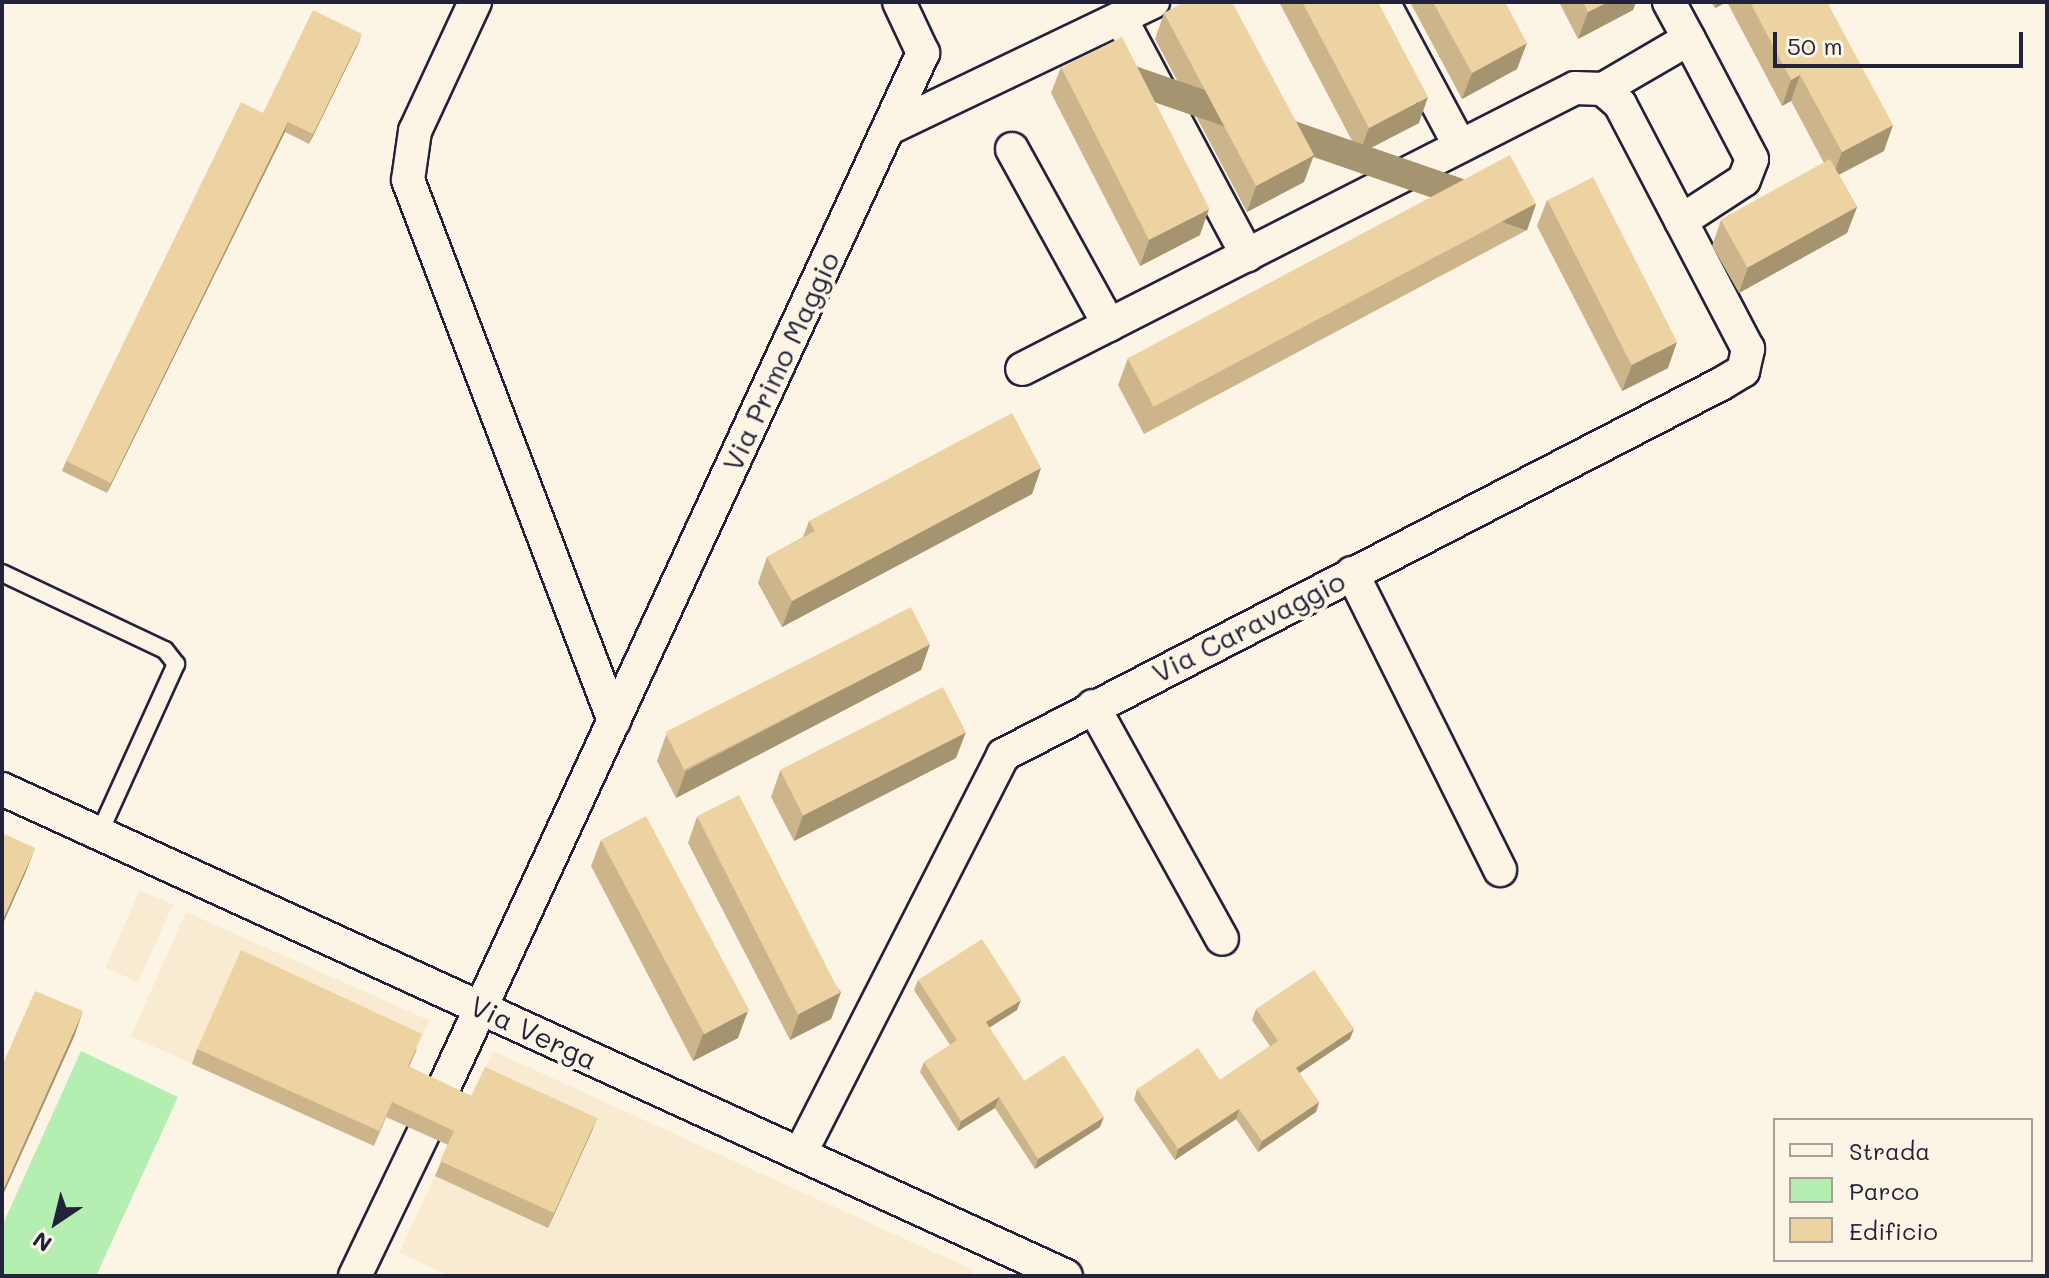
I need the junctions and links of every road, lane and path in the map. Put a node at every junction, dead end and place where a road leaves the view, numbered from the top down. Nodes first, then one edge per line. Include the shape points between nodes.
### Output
1 (475, 2) edge
2 (899, 2) edge
3 (1153, 2) edge
4 (1383, 2) edge
5 (1669, 2) edge
6 (1107, 16) edge
7 (1689, 39) junction
8 (1603, 89) junction
9 (888, 129) junction
10 (1460, 146) junction
11 (1012, 149) dead end
12 (1681, 221) junction
13 (1247, 255) junction
14 (1109, 325) junction
15 (1022, 369) dead end
16 (2, 573) edge
17 (1352, 573) junction
18 (1093, 706) junction
19 (614, 721) junction
20 (2, 789) edge
21 (99, 834) junction
22 (1500, 870) dead end
23 (1222, 939) dead end
24 (481, 1008) junction
25 (439, 1098) edge
26 (423, 1134) edge
27 (800, 1154) junction
28 (355, 1276) edge
29 (1066, 1276) edge

1 - 19 street via 415,131 408,180
2 - 9 street, Via Primo Maggio via 923,53
3 - 6 street
4 - 10 street
5 - 7 street
6 - 9 street
6 - 13 street
7 - 8 street
7 - 12 street via 1752,159 1744,180
8 - 10 street via 1575,88
8 - 12 street, Via Caravaggio via 1620,104
9 - 19 street, Via Primo Maggio
10 - 13 street
11 - 14 street
12 - 17 street, Via Caravaggio via 1748,349 1743,371
13 - 14 street
14 - 15 street
16 - 21 lane via 165,650 176,664
17 - 18 street, Via Caravaggio
17 - 22 street
18 - 23 street
18 - 27 street, Via Caravaggio via 1022,742 995,767
19 - 24 street, Via Primo Maggio
20 - 21 street, Via Verga
21 - 24 street, Via Verga
24 - 25 street, Via Primo Maggio
24 - 27 street, Via Verga
26 - 28 street
27 - 29 street, Via Verga

